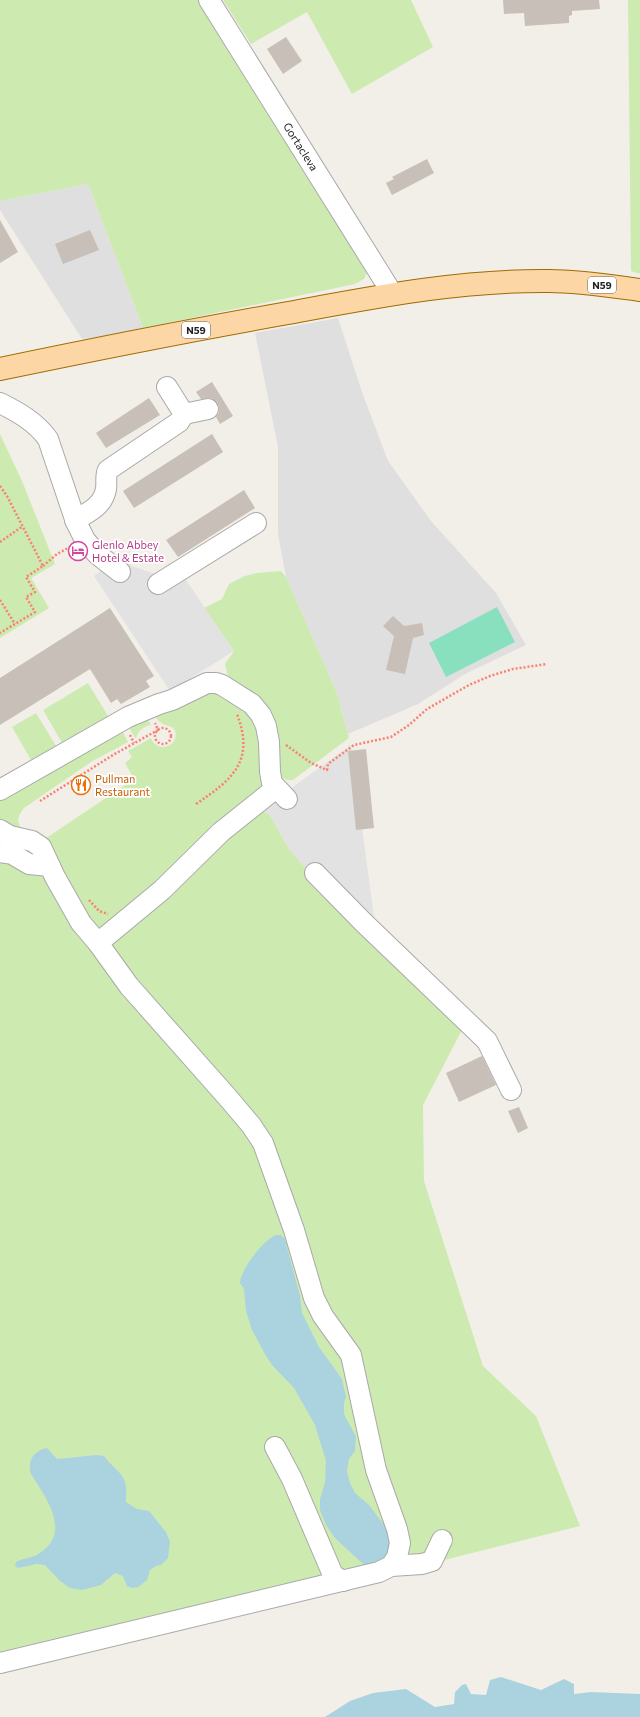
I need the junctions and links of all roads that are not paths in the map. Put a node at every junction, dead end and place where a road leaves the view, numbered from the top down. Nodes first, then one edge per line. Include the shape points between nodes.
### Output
1 (210, 0) edge
2 (640, 290) edge
3 (392, 293) junction
4 (0, 369) edge
5 (167, 387) dead end
6 (0, 403) edge
7 (208, 409) dead end
8 (184, 414) junction
9 (75, 520) junction
10 (256, 523) dead end
11 (120, 572) dead end
12 (158, 584) dead end
13 (0, 790) edge
14 (0, 830) edge
15 (0, 852) edge
16 (50, 866) junction
17 (315, 873) dead end
18 (98, 943) junction
19 (511, 1090) dead end
20 (275, 1447) dead end
21 (442, 1540) dead end
22 (391, 1566) junction
23 (343, 1581) junction
24 (0, 1663) edge

1 - 3 street, Gortacleva
2 - 3 main road, N59 via 551,281 457,285
3 - 4 main road, N59
5 - 8 street
6 - 9 street via 34,423 48,439
7 - 8 street
8 - 9 street via 179,422 108,470 102,500 95,508
9 - 11 street via 97,554
10 - 12 street
13 - 18 street via 128,717 207,683 216,683 252,704 261,714 269,742 272,783 281,794 221,832 162,890
14 - 16 street via 10,836 32,841 41,847
15 - 16 street via 12,854 29,864
16 - 18 street via 80,923
17 - 19 street via 487,1041
18 - 22 street via 129,986 229,1099 263,1143 294,1230 314,1298 351,1355 376,1470 400,1543 397,1557
20 - 23 street via 292,1479 333,1575
21 - 22 street via 432,1561
22 - 23 street
23 - 24 street

